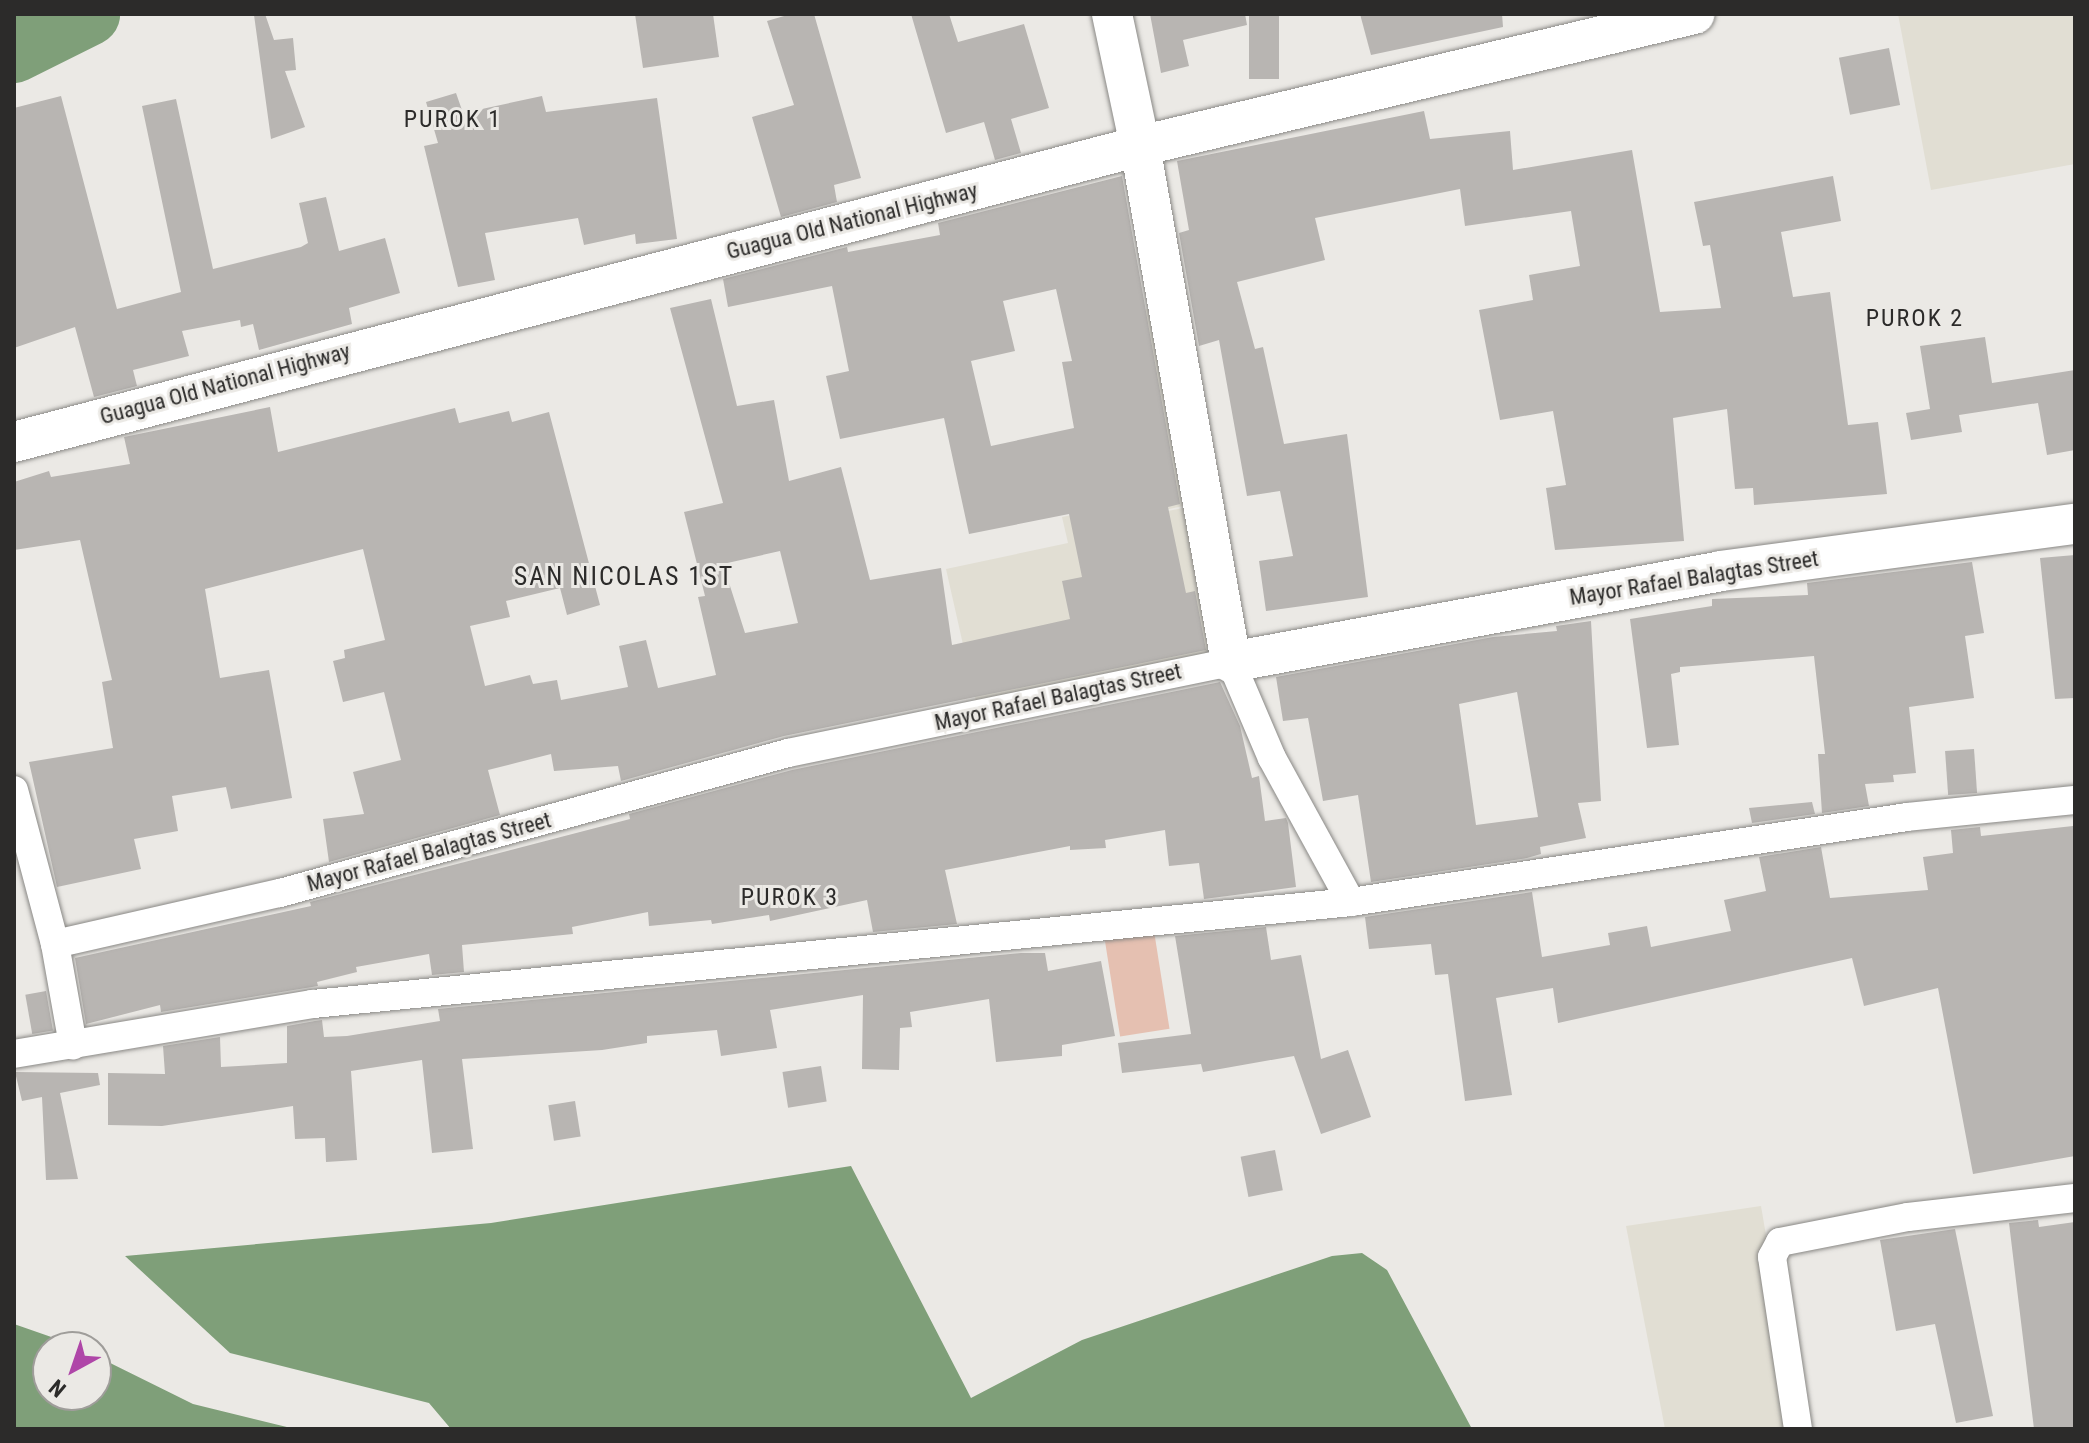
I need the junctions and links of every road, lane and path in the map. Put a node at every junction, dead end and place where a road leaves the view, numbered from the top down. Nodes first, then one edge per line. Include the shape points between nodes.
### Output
1 (1112, 14) edge
2 (1694, 14) edge
3 (1140, 146) junction
4 (14, 442) edge
5 (2075, 524) edge
6 (1231, 662) junction
7 (14, 790) edge
8 (2075, 800) edge
9 (1351, 902) junction
10 (55, 944) junction
11 (73, 1045) junction
12 (14, 1054) edge
13 (2075, 1198) edge
14 (1798, 1429) edge

1 - 3 main road
2 - 3 main road, Guagua Old National Highway
3 - 4 main road, Guagua Old National Highway
3 - 6 main road
5 - 6 main road, Mayor Rafael Balagtas Street via 1721,571
6 - 9 street via 1272,758
6 - 10 street, Mayor Rafael Balagtas Street via 788,753 280,893
7 - 10 street
8 - 9 street via 1907,817
9 - 11 street via 590,973 313,1004
10 - 11 street
11 - 12 street
13 - 14 street via 1908,1217 1780,1242 1772,1257

